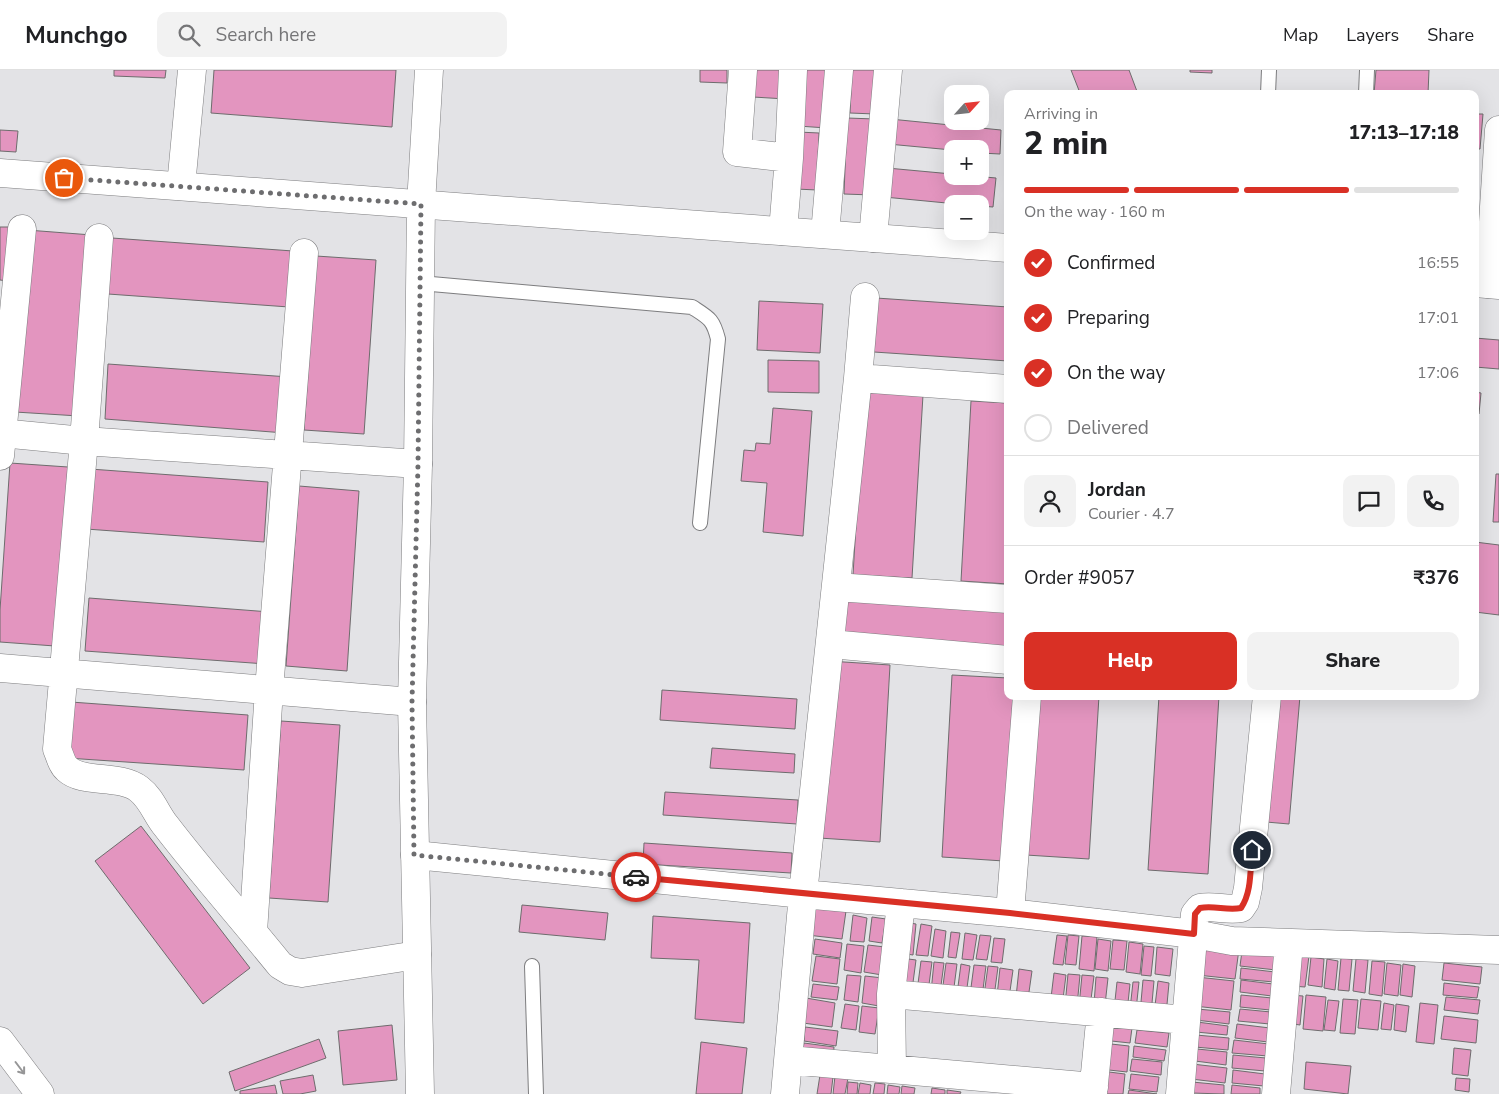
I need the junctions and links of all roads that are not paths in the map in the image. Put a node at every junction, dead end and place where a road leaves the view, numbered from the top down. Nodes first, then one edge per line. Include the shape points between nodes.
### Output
1 (192, 70) edge
2 (429, 70) edge
3 (743, 70) edge
4 (793, 70) edge
5 (839, 70) edge
6 (888, 70) edge
7 (1270, 70) edge
8 (1367, 70) edge
9 (1268, 90) edge
10 (1366, 90) edge
11 (1499, 130) edge
12 (789, 158) junction
13 (0, 173) edge
14 (181, 186) junction
15 (421, 204) junction
16 (22, 229) dead end
17 (784, 231) junction
18 (825, 234) junction
19 (99, 238) dead end
20 (873, 238) junction
21 (1004, 248) edge
22 (304, 253) dead end
23 (420, 283) junction
24 (1488, 284) edge
25 (865, 297) dead end
26 (858, 378) junction
27 (1004, 389) edge
28 (1, 440) edge
29 (84, 441) junction
30 (288, 455) junction
31 (418, 464) junction
32 (700, 523) dead end
33 (836, 587) junction
34 (1004, 599) edge
35 (830, 644) junction
36 (1004, 660) edge
37 (0, 668) edge
38 (64, 673) junction
39 (269, 690) junction
40 (1027, 700) edge
41 (1267, 700) edge
42 (412, 702) junction
43 (414, 855) junction
44 (803, 894) junction
45 (901, 902) junction
46 (1010, 913) junction
47 (253, 932) junction
48 (1194, 934) junction
49 (1289, 943) junction
50 (1499, 950) edge
51 (417, 955) junction
52 (532, 966) dead end
53 (891, 994) junction
54 (1101, 1012) junction
55 (1186, 1020) junction
56 (0, 1041) edge
57 (789, 1060) junction
58 (892, 1069) junction
59 (1094, 1090) edge
60 (40, 1094) edge
61 (420, 1094) edge
62 (536, 1094) edge
63 (785, 1094) edge
64 (1180, 1094) edge
65 (1276, 1094) edge

1 - 14 street
2 - 15 street
3 - 12 street via 737,152
4 - 12 street
5 - 18 street
6 - 20 street
7 - 9 lane
8 - 10 lane
11 - 24 street
12 - 17 street
13 - 14 street
14 - 15 street
15 - 17 street
15 - 23 street
16 - 28 street
17 - 18 street
18 - 20 street
19 - 29 street
20 - 21 street
22 - 30 street
23 - 31 street
23 - 32 lane via 692,307 708,317 718,339
25 - 26 street
26 - 27 street
26 - 33 street
28 - 29 street
29 - 30 street
29 - 38 street
30 - 31 street
30 - 39 street
31 - 42 street
33 - 34 street
33 - 35 street
35 - 36 street
35 - 44 street
37 - 38 street
38 - 39 street
38 - 47 street via 57,749 66,768 75,775 123,782 149,797 164,824
39 - 42 street
39 - 47 street
40 - 46 street
41 - 48 street via 1245,902 1241,908 1231,910 1208,906 1200,908 1195,914
42 - 43 street
43 - 44 street
43 - 51 street
44 - 45 street
44 - 57 street
45 - 46 street
45 - 53 street
46 - 48 street
47 - 51 street via 280,965 302,973
48 - 49 street via 1232,941
48 - 55 street
49 - 50 street
49 - 65 street
51 - 61 street
52 - 62 lane
53 - 54 street
53 - 58 street
54 - 55 street
54 - 59 street
55 - 64 street
56 -> 60 street
57 - 58 street
57 - 63 street
58 - 59 street

